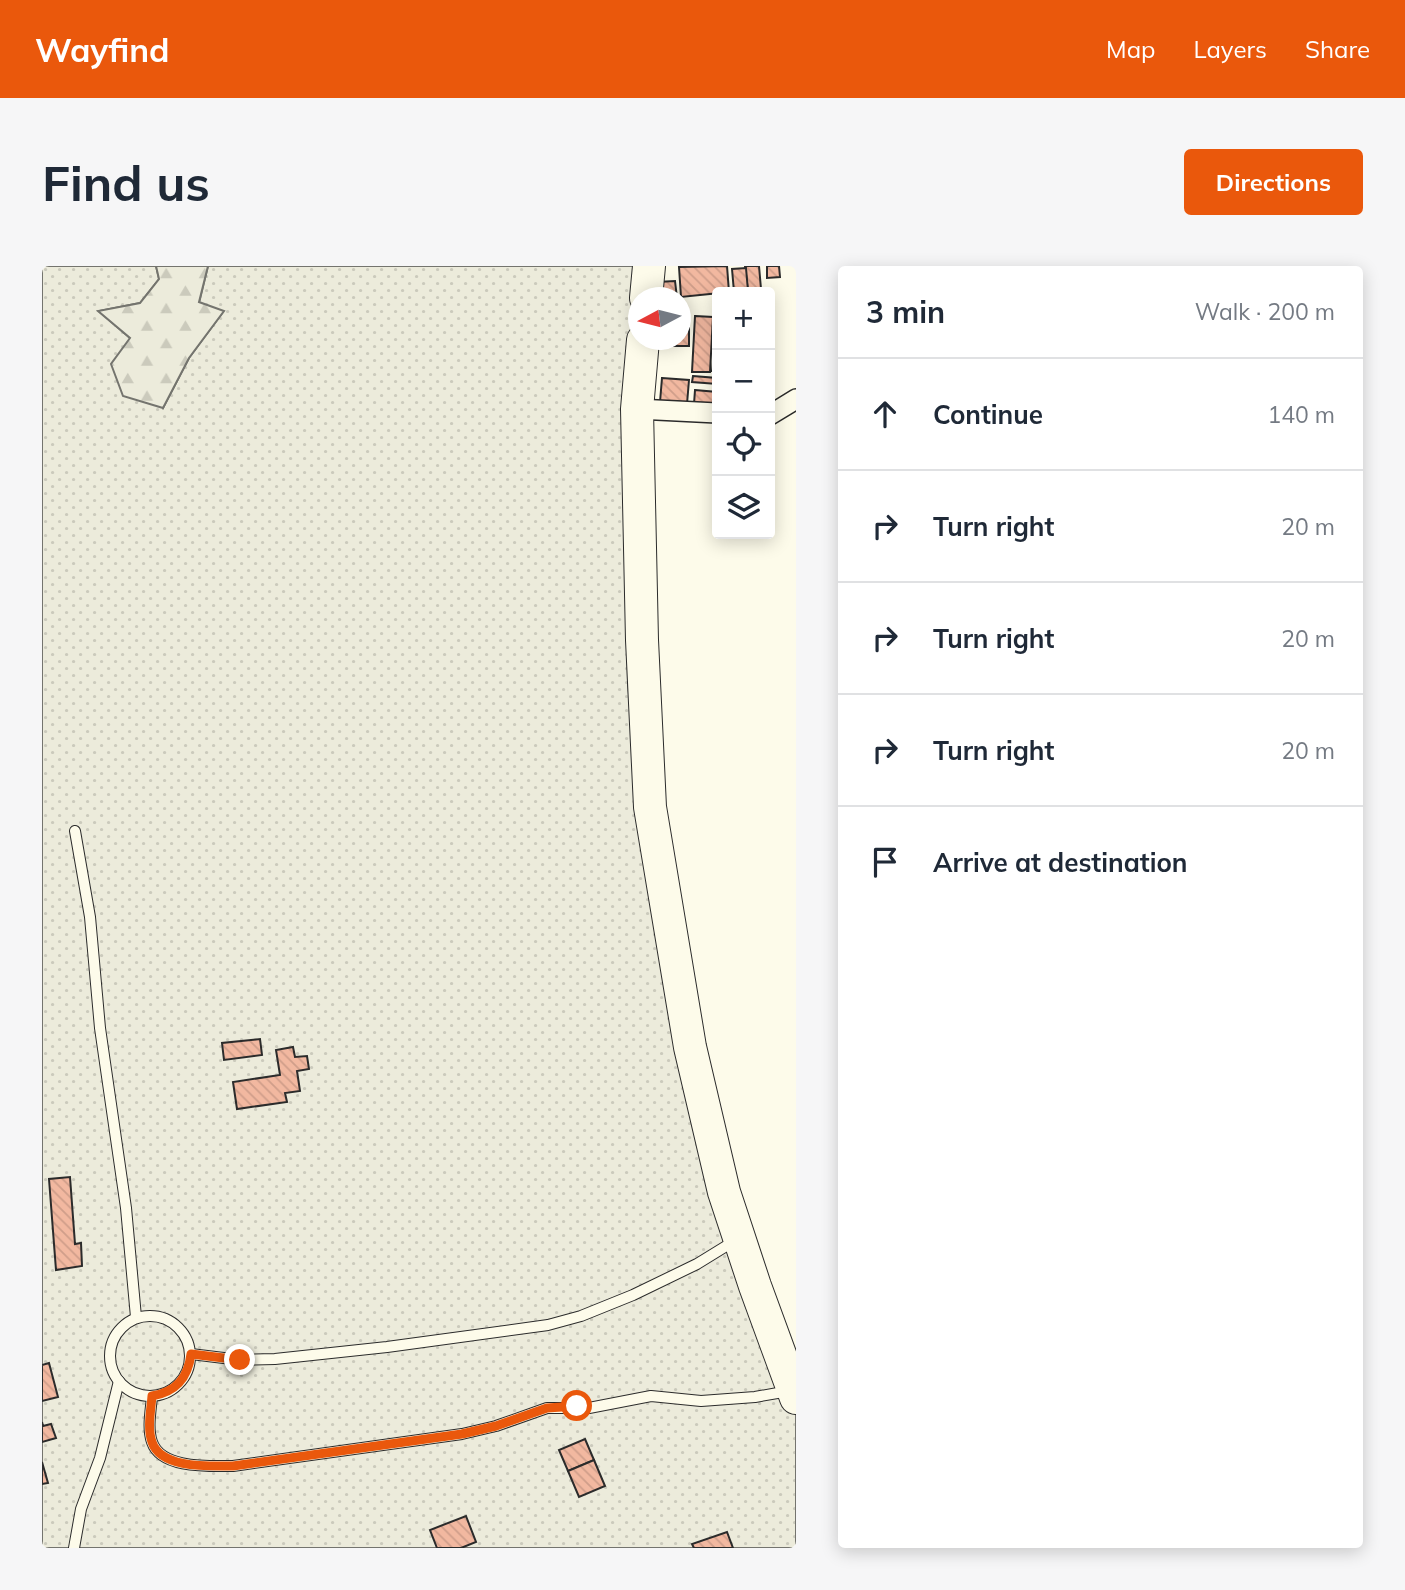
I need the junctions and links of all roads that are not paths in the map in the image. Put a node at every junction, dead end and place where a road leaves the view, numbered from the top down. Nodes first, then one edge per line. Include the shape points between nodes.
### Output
1 (649, 266) edge
2 (647, 287) edge
3 (642, 350) edge
4 (796, 399) edge
5 (637, 408) junction
6 (712, 413) edge
7 (773, 413) edge
8 (75, 831) dead end
9 (739, 1238) junction
10 (136, 1317) junction
11 (191, 1354) junction
12 (119, 1381) junction
13 (794, 1394) edge
14 (152, 1396) junction
15 (74, 1548) edge

1 - 2 highway
3 - 5 highway
4 - 7 street
5 - 6 street
5 - 9 highway via 650,807 690,1047
8 - 10 lane via 90,917
9 - 11 lane via 633,1296 548,1325 275,1359
9 - 13 highway
10 - 11 lane via 161,1316 173,1321 182,1330
10 - 12 lane via 111,1344 112,1370
11 - 14 lane via 176,1388
12 - 14 lane via 139,1395
12 - 15 lane
13 - 14 lane via 701,1401 651,1396 589,1408 547,1408 462,1434 233,1466 208,1466 160,1455 150,1428

